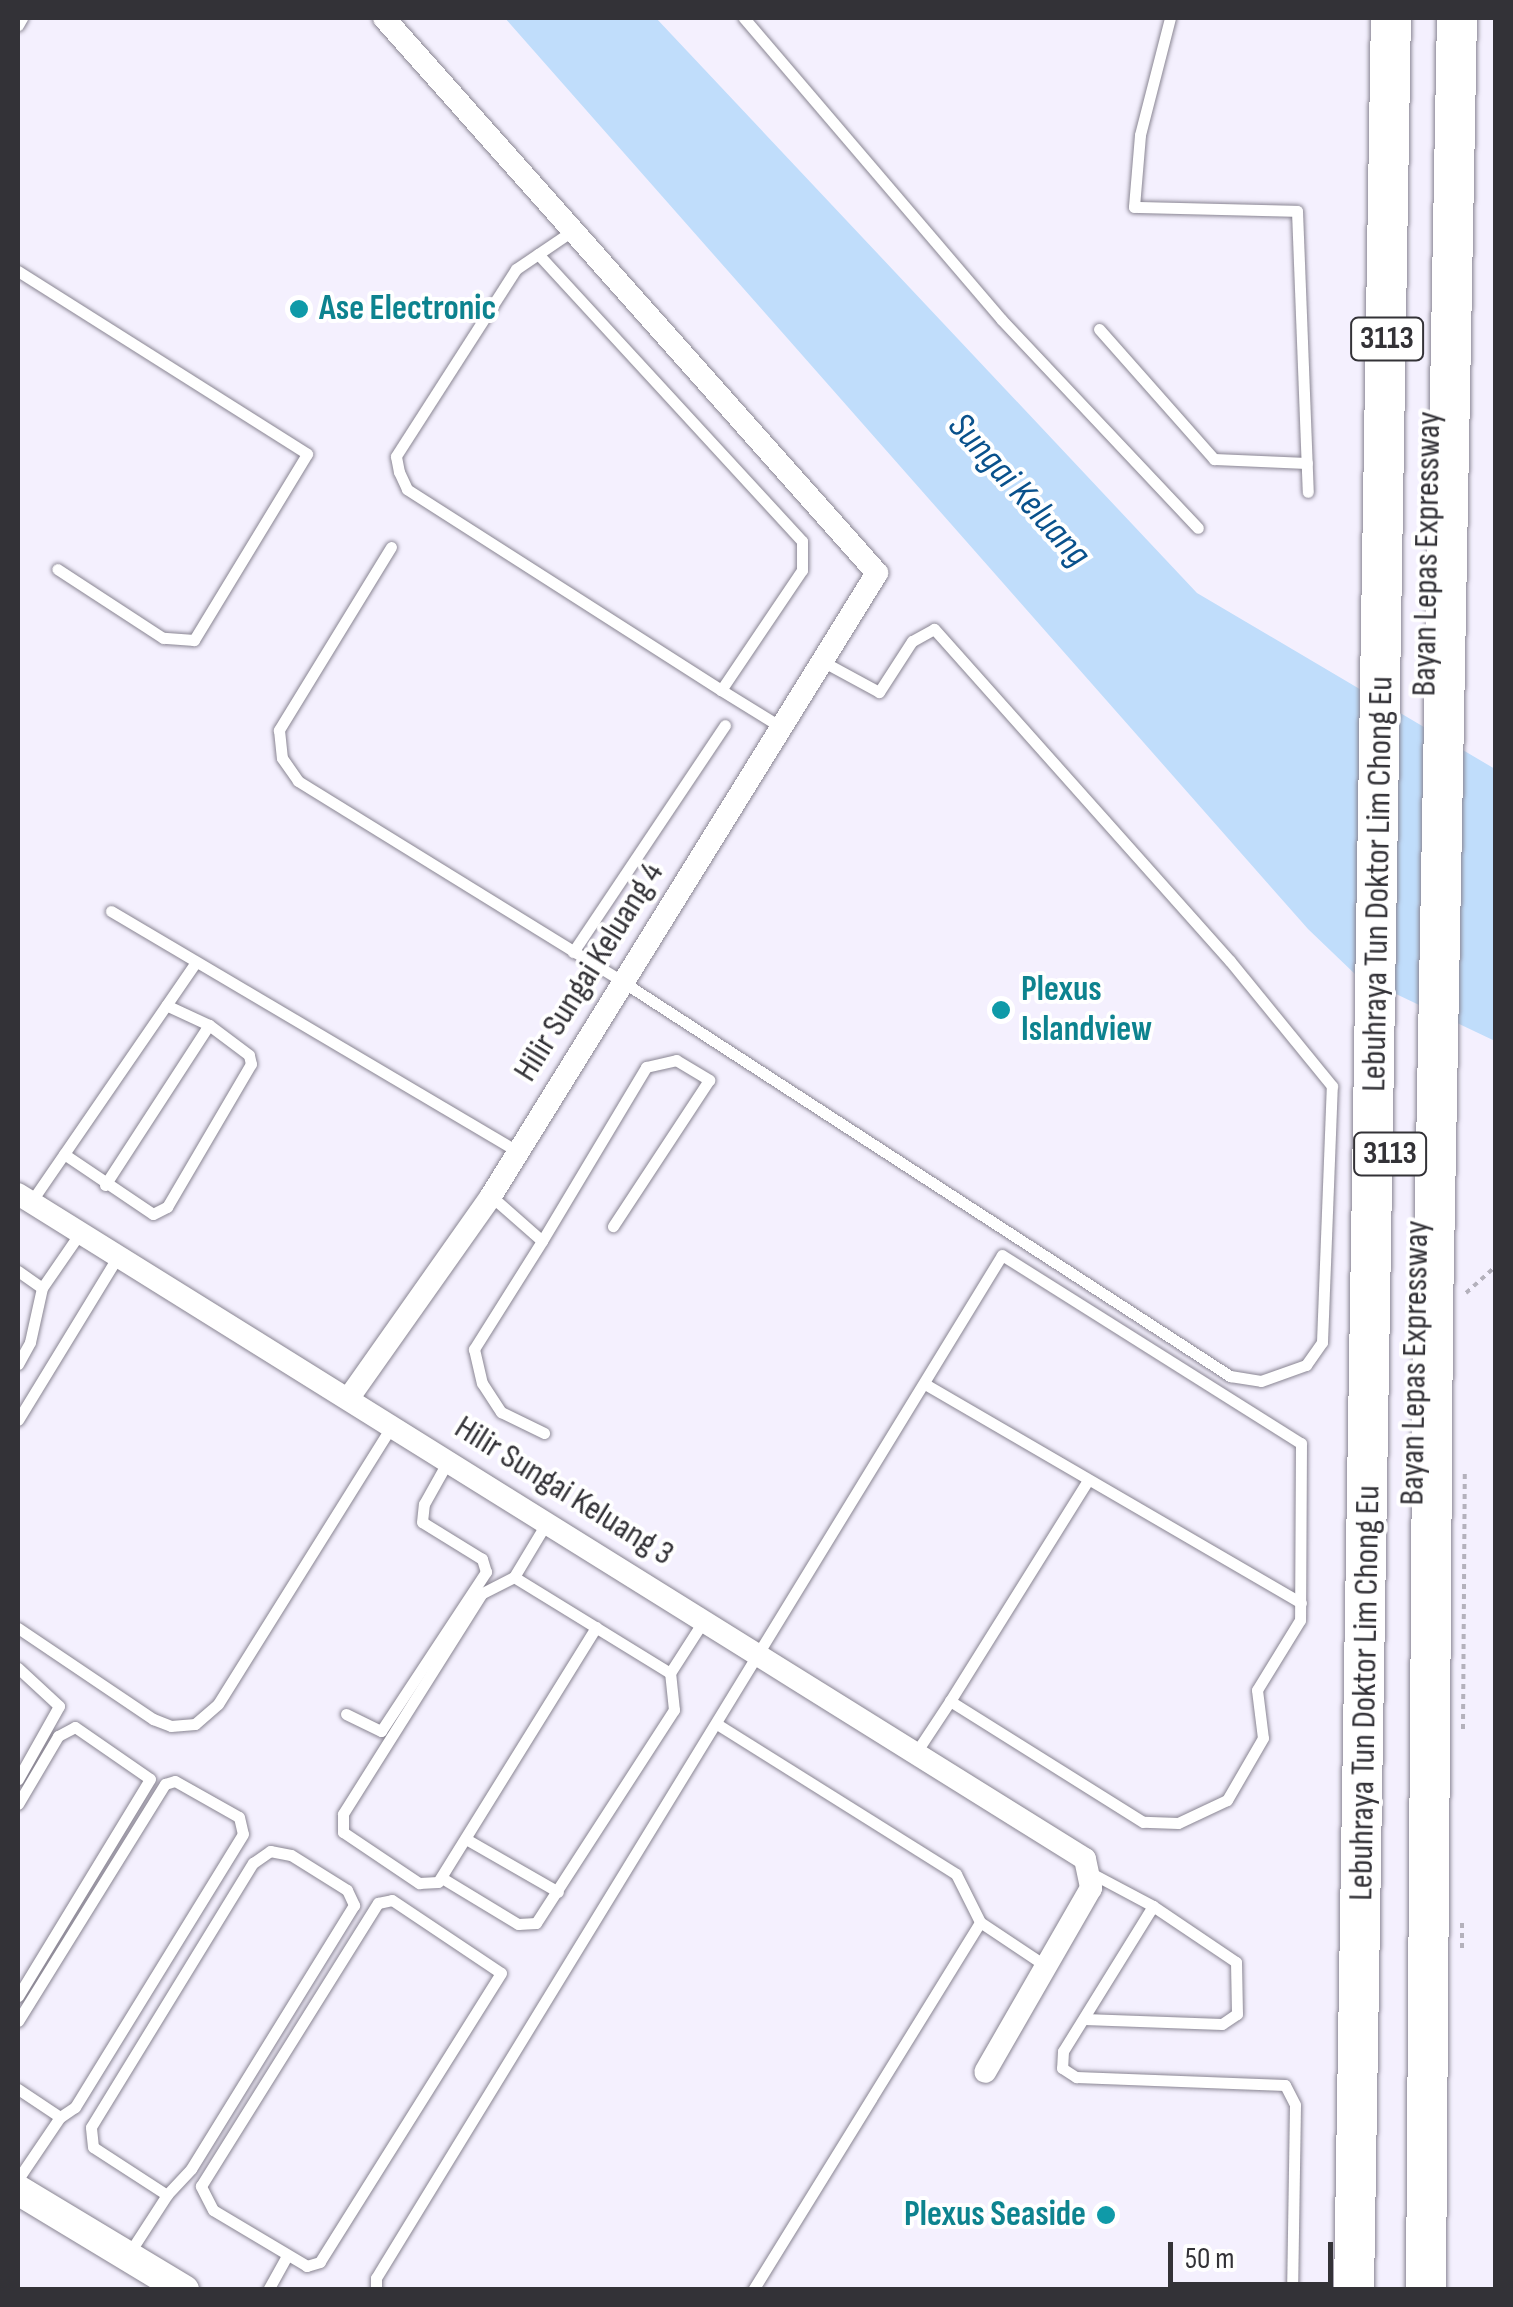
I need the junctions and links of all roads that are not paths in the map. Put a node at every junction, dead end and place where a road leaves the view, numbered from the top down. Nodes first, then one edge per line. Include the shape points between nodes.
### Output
1 (22, 18) edge
2 (384, 18) edge
3 (744, 18) edge
4 (1170, 18) edge
5 (1391, 18) edge
6 (1408, 18) edge
7 (1435, 18) edge
8 (1457, 18) edge
9 (18, 24) edge
10 (572, 230) junction
11 (538, 254) junction
12 (18, 271) edge
13 (1099, 329) dead end
14 (1307, 463) junction
15 (1308, 492) dead end
16 (1198, 528) dead end
17 (391, 547) dead end
18 (58, 569) dead end
19 (822, 661) junction
20 (721, 690) junction
21 (724, 724) dead end
22 (782, 726) junction
23 (111, 912) dead end
24 (573, 952) junction
25 (195, 962) junction
26 (623, 982) junction
27 (166, 1005) junction
28 (209, 1026) junction
29 (518, 1152) junction
30 (64, 1154) junction
31 (106, 1184) junction
32 (491, 1196) junction
33 (24, 1198) edge
34 (613, 1226) dead end
35 (80, 1233) junction
36 (542, 1241) junction
37 (118, 1256) junction
38 (18, 1271) edge
39 (42, 1288) junction
40 (18, 1364) edge
41 (925, 1384) junction
42 (348, 1399) junction
43 (18, 1420) edge
44 (392, 1426) junction
45 (544, 1433) dead end
46 (448, 1461) junction
47 (1088, 1480) junction
48 (547, 1522) junction
49 (514, 1577) junction
50 (1301, 1604) junction
51 (704, 1620) junction
52 (596, 1627) junction
53 (18, 1628) edge
54 (760, 1654) junction
55 (18, 1668) edge
56 (670, 1674) junction
57 (950, 1701) junction
58 (346, 1714) dead end
59 (717, 1724) junction
60 (916, 1751) junction
61 (18, 1780) edge
62 (18, 1804) edge
63 (466, 1839) junction
64 (1091, 1873) junction
65 (442, 1878) junction
66 (558, 1892) junction
67 (1153, 1906) junction
68 (980, 1922) junction
69 (1046, 1966) junction
70 (18, 1996) edge
71 (1084, 2020) junction
72 (18, 2021) edge
73 (985, 2072) dead end
74 (18, 2089) edge
75 (60, 2117) junction
76 (18, 2179) edge
77 (18, 2190) edge
78 (166, 2195) junction
79 (128, 2256) junction
80 (287, 2256) junction
81 (184, 2290) edge
82 (268, 2290) edge
83 (376, 2290) edge
84 (753, 2290) edge
85 (1292, 2290) edge
86 (1354, 2290) edge
87 (1371, 2290) edge
88 (1400, 2290) edge
89 (1426, 2290) edge

1 - 9 lane
2 - 10 street
3 - 16 lane via 1001,318
4 - 14 lane via 1140,135 1134,207 1297,210
5 - 86 highway, Lebuhraya Tun Doktor Lim Chong Eu / 3113
6 - 87 highway, Bayan Lepas Expressway / 3113
7 - 88 highway, Bayan Lepas Expressway / 3113
8 - 89 highway, Lebuhraya Tun Doktor Lim Chong Eu / 3113 via 1435,1203
10 - 11 lane
10 - 19 street, Hilir Sungai Keluang 4 via 877,573
11 - 20 lane via 802,542 802,570
11 - 20 lane via 516,269 396,456 398,472 407,489
12 - 18 lane via 307,454 194,640 163,638
13 - 14 lane via 1214,459
14 - 15 lane
17 - 24 lane via 279,730 282,758 298,781 339,810
19 - 22 street, Hilir Sungai Keluang 4
19 - 26 lane via 880,692 912,640 934,629 1332,1086 1322,1342 1290,1375 1261,1381 1230,1376
20 - 22 lane
21 - 24 lane
22 - 26 street, Hilir Sungai Keluang 4
23 - 25 lane
24 - 26 lane
25 - 27 lane
25 - 29 lane
26 - 29 street, Hilir Sungai Keluang 4
27 - 28 lane
27 - 30 lane
28 - 31 lane
28 - 31 lane via 250,1055 251,1064 168,1207 153,1214
29 - 32 street, Hilir Sungai Keluang 4
30 - 31 lane
30 - 33 lane
32 - 36 lane
32 - 42 street, Hilir Sungai Keluang 4
33 - 35 street, Hilir Sungai Keluang 3
34 - 36 lane via 710,1080 676,1060 646,1067
35 - 37 street, Hilir Sungai Keluang 3
35 - 39 lane
36 - 45 lane via 474,1349 482,1383 501,1412
37 - 42 street, Hilir Sungai Keluang 3
37 - 43 lane
38 - 39 lane
39 - 40 lane
41 - 47 lane
41 - 50 lane via 1002,1255 1300,1442
41 - 54 lane
42 - 44 street, Hilir Sungai Keluang 3
44 - 46 street, Hilir Sungai Keluang 3
44 - 53 lane via 218,1704 195,1724 171,1726 153,1718
46 - 48 street, Hilir Sungai Keluang 3
46 - 58 lane via 424,1504 422,1522 482,1558 486,1572 381,1731
47 - 50 lane
47 - 57 lane
48 - 49 lane
48 - 51 street, Hilir Sungai Keluang 3
49 - 52 lane
49 - 65 lane via 482,1593 340,1820 348,1836 420,1883
50 - 57 lane via 1300,1620 1257,1690 1264,1730 1259,1745 1227,1800 1178,1823 1143,1822
51 - 54 street, Hilir Sungai Keluang 3
51 - 56 lane
52 - 56 lane
52 - 63 lane
54 - 59 lane
54 - 60 street, Hilir Sungai Keluang 3
55 - 61 lane via 59,1706
56 - 66 lane via 674,1710
57 - 60 lane
59 - 68 lane via 956,1874
59 - 83 lane via 376,2278
60 - 64 street, Hilir Sungai Keluang 3 via 1074,1849
62 - 70 lane via 58,1736 74,1727 150,1779
63 - 65 lane
63 - 66 lane
64 - 67 lane
64 - 69 street via 1091,1888
65 - 66 lane via 524,1926 536,1923
67 - 71 lane
67 - 71 lane via 1236,1962 1237,2014 1222,2024
68 - 69 lane
68 - 84 lane
69 - 73 street
71 - 85 lane via 1060,2060 1068,2074 1275,2081 1292,2093
72 - 75 lane via 164,1784 175,1782 239,1817 243,1834 75,2107
74 - 75 lane
75 - 76 lane
77 - 79 street
78 - 78 lane via 92,2146 91,2127 253,1863 270,1850 292,1854 347,1890 354,1905 191,2169
78 - 79 lane
79 - 81 street
80 - 80 lane via 213,2210 201,2186 378,1903 392,1900 501,1974 320,2262 312,2267
80 - 82 lane

